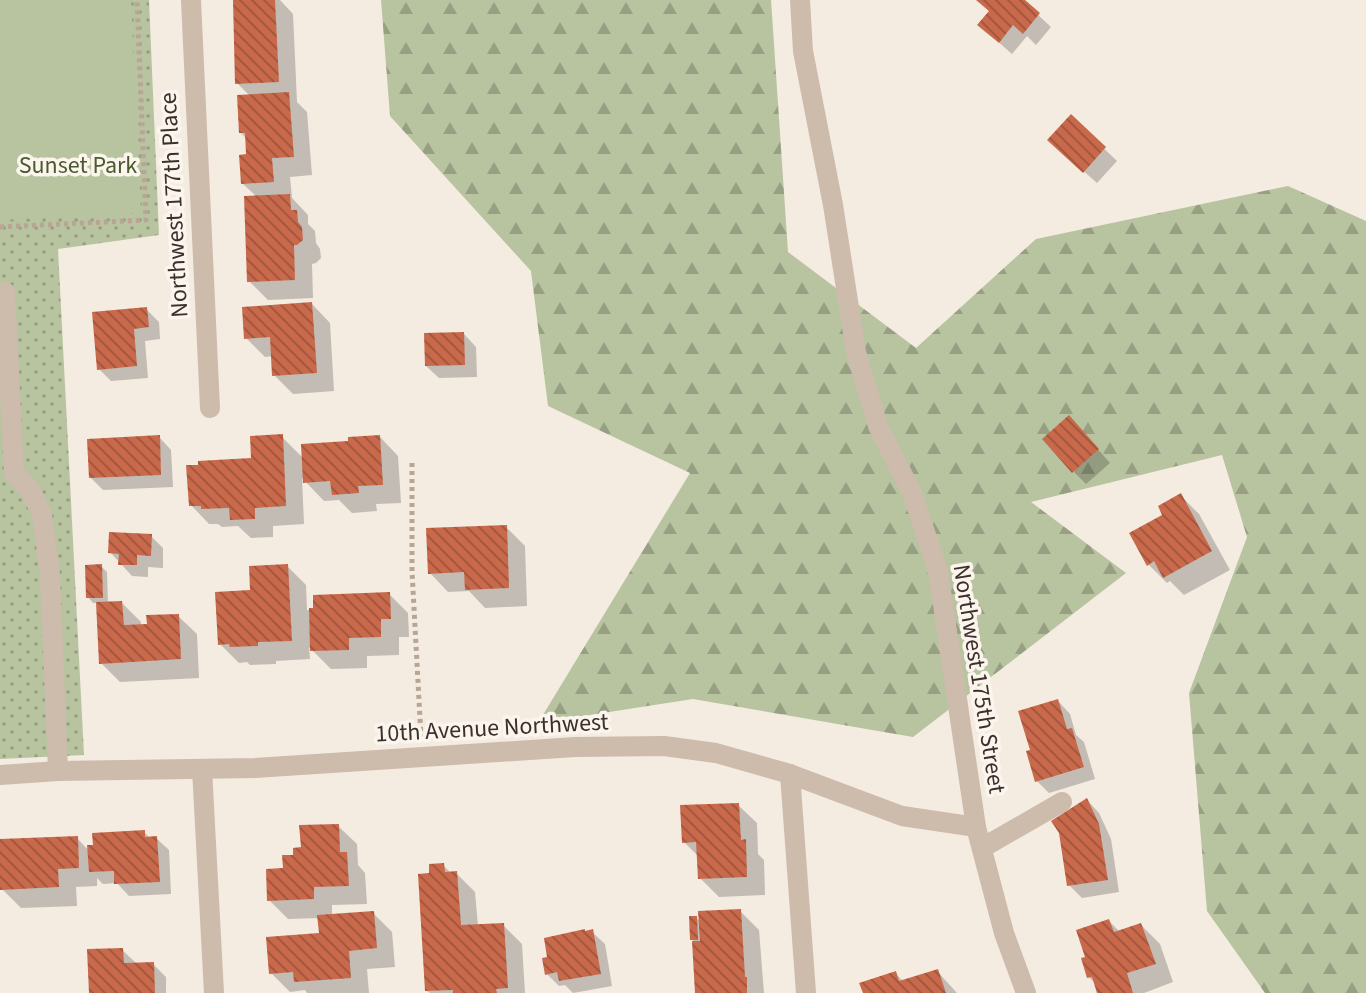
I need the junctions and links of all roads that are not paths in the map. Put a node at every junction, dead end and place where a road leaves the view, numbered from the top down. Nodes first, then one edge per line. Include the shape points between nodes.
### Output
1 (191, 0) edge
2 (800, 0) edge
3 (5, 292) dead end
4 (210, 408) dead end
5 (202, 769) junction
6 (58, 771) junction
7 (790, 774) junction
8 (0, 775) edge
9 (1062, 802) dead end
10 (976, 827) junction
11 (982, 848) junction
12 (214, 993) edge
13 (806, 993) edge
14 (1026, 993) edge

1 - 4 street, Northwest 177th Place
2 - 10 street, Northwest 175th Street via 803,51 856,352 878,426 912,493 938,571
3 - 6 street via 14,472 42,515 50,575
5 - 6 street, 10th Avenue Northwest
5 - 7 street, 10th Avenue Northwest via 664,746 716,753
5 - 12 street
6 - 8 street, 10th Avenue Northwest
7 - 10 street, 10th Avenue Northwest via 902,816
7 - 13 street
9 - 11 street
10 - 11 street, Northwest 175th Street
11 - 14 street, Northwest 175th Street

